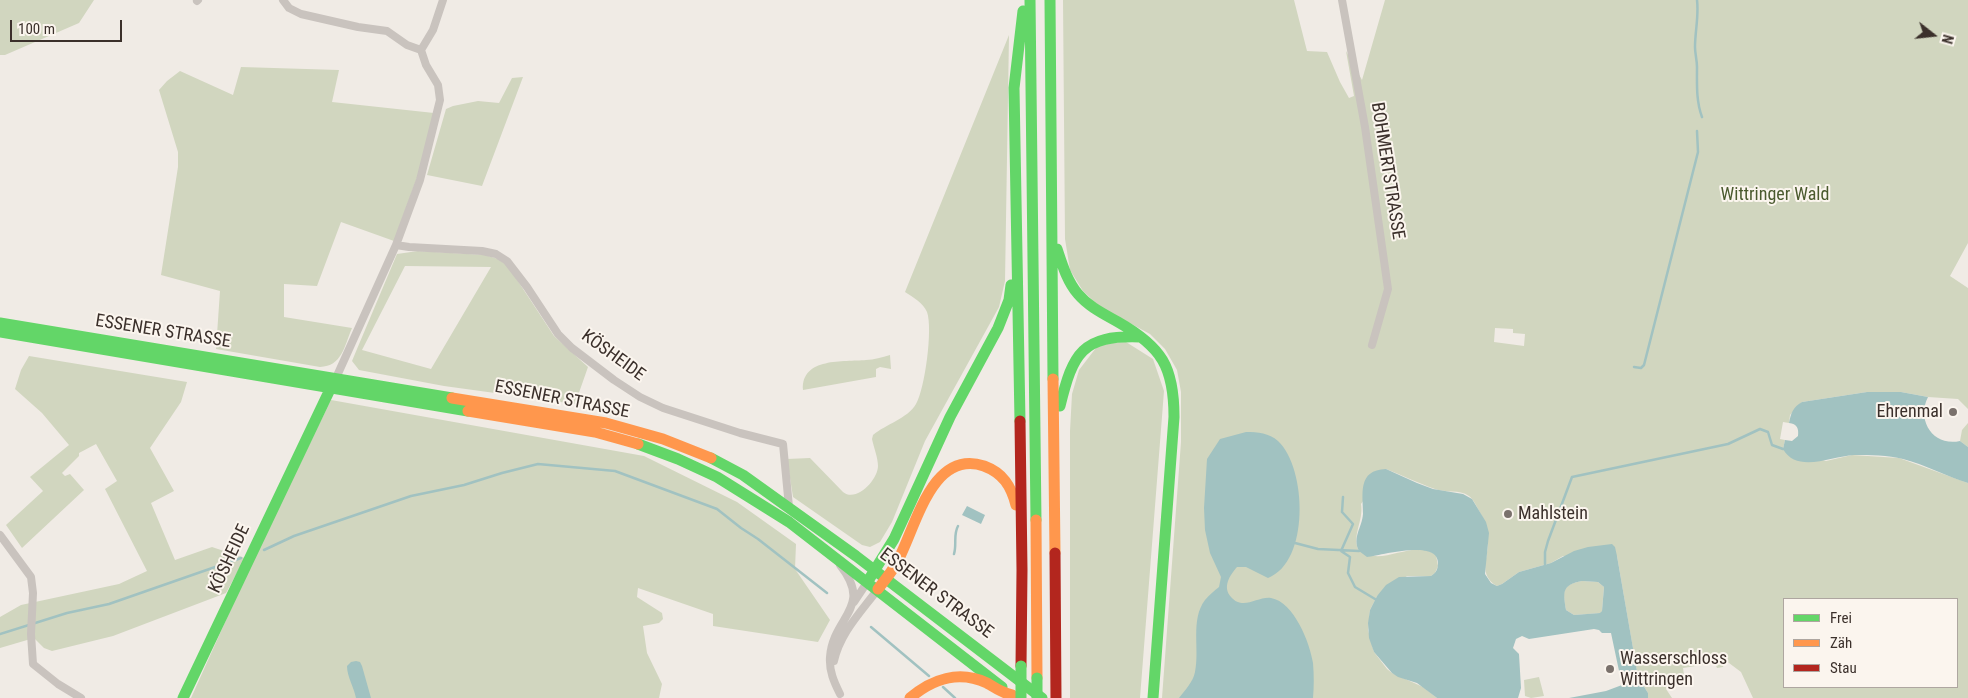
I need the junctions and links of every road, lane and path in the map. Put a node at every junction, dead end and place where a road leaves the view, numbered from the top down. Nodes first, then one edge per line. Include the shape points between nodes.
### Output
1 (283, 0) edge
2 (443, 0) edge
3 (1025, 0) edge
4 (1030, 0) edge
5 (1050, 0) edge
6 (1342, 0) edge
7 (421, 50) junction
8 (1052, 236) junction
9 (396, 245) junction
10 (1016, 258) junction
11 (0, 323) edge
12 (0, 332) edge
13 (1140, 337) junction
14 (1372, 345) dead end
15 (336, 378) junction
16 (331, 389) junction
17 (1055, 429) junction
18 (789, 507) junction
19 (0, 534) edge
20 (829, 550) junction
21 (875, 570) junction
22 (1022, 570) junction
23 (886, 579) junction
24 (868, 581) junction
25 (878, 589) junction
26 (851, 607) junction
27 (841, 696) edge
28 (1056, 696) edge
29 (1016, 697) edge
30 (81, 698) edge
31 (183, 698) edge
32 (910, 698) edge
33 (1036, 698) edge
34 (1042, 698) edge
35 (1152, 698) edge

1 - 7 street via 288,8 301,14 387,31
2 - 7 street via 433,30
3 - 10 main road via 1014,88
4 - 33 main road, bridge
5 - 8 main road
6 - 14 street, BOHMERTSTRASSE via 1365,127 1388,289
7 - 9 street, KÖSHEIDE via 438,85 440,100 420,180
8 - 13 main road via 1066,274 1079,295 1097,312
8 - 17 main road
9 - 15 street, KÖSHEIDE
9 - 18 street, KÖSHEIDE via 496,254 507,261 522,280 558,334 584,358 640,397 663,408 783,444
10 - 21 main road via 1009,300 998,328 950,417 886,556
10 - 22 main road
11 - 15 main road, ESSENER STRASSE
12 - 16 main road, ESSENER STRASSE
13 - 17 main road via 1107,337 1083,349 1074,360 1068,376
13 - 35 main road via 1167,364 1174,395
15 - 16 main road, KÖSHEIDE
15 - 18 main road, ESSENER STRASSE via 606,423 664,439 704,454
16 - 20 main road, ESSENER STRASSE via 594,432 634,442 698,468 738,489 783,516
16 - 31 main road, KÖSHEIDE
17 - 28 main road
18 - 21 main road, ESSENER STRASSE
19 - 30 street via 30,577 33,664
20 - 24 main road, ESSENER STRASSE
20 - 26 street via 851,580 854,594
21 - 23 main road, ESSENER STRASSE
21 - 24 main road
22 - 23 main road via 1018,564 1017,511 1012,490 996,471 969,464 952,468 937,477
22 - 29 main road, bridge via 1021,666
23 - 25 main road
23 - 34 main road, ESSENER STRASSE
24 - 25 main road, ESSENER STRASSE
24 - 26 street
25 - 27 street via 837,648 835,676
25 - 29 main road, ESSENER STRASSE
26 - 27 street via 832,645 830,658 831,676
29 - 32 main road via 972,678 948,677 930,683

